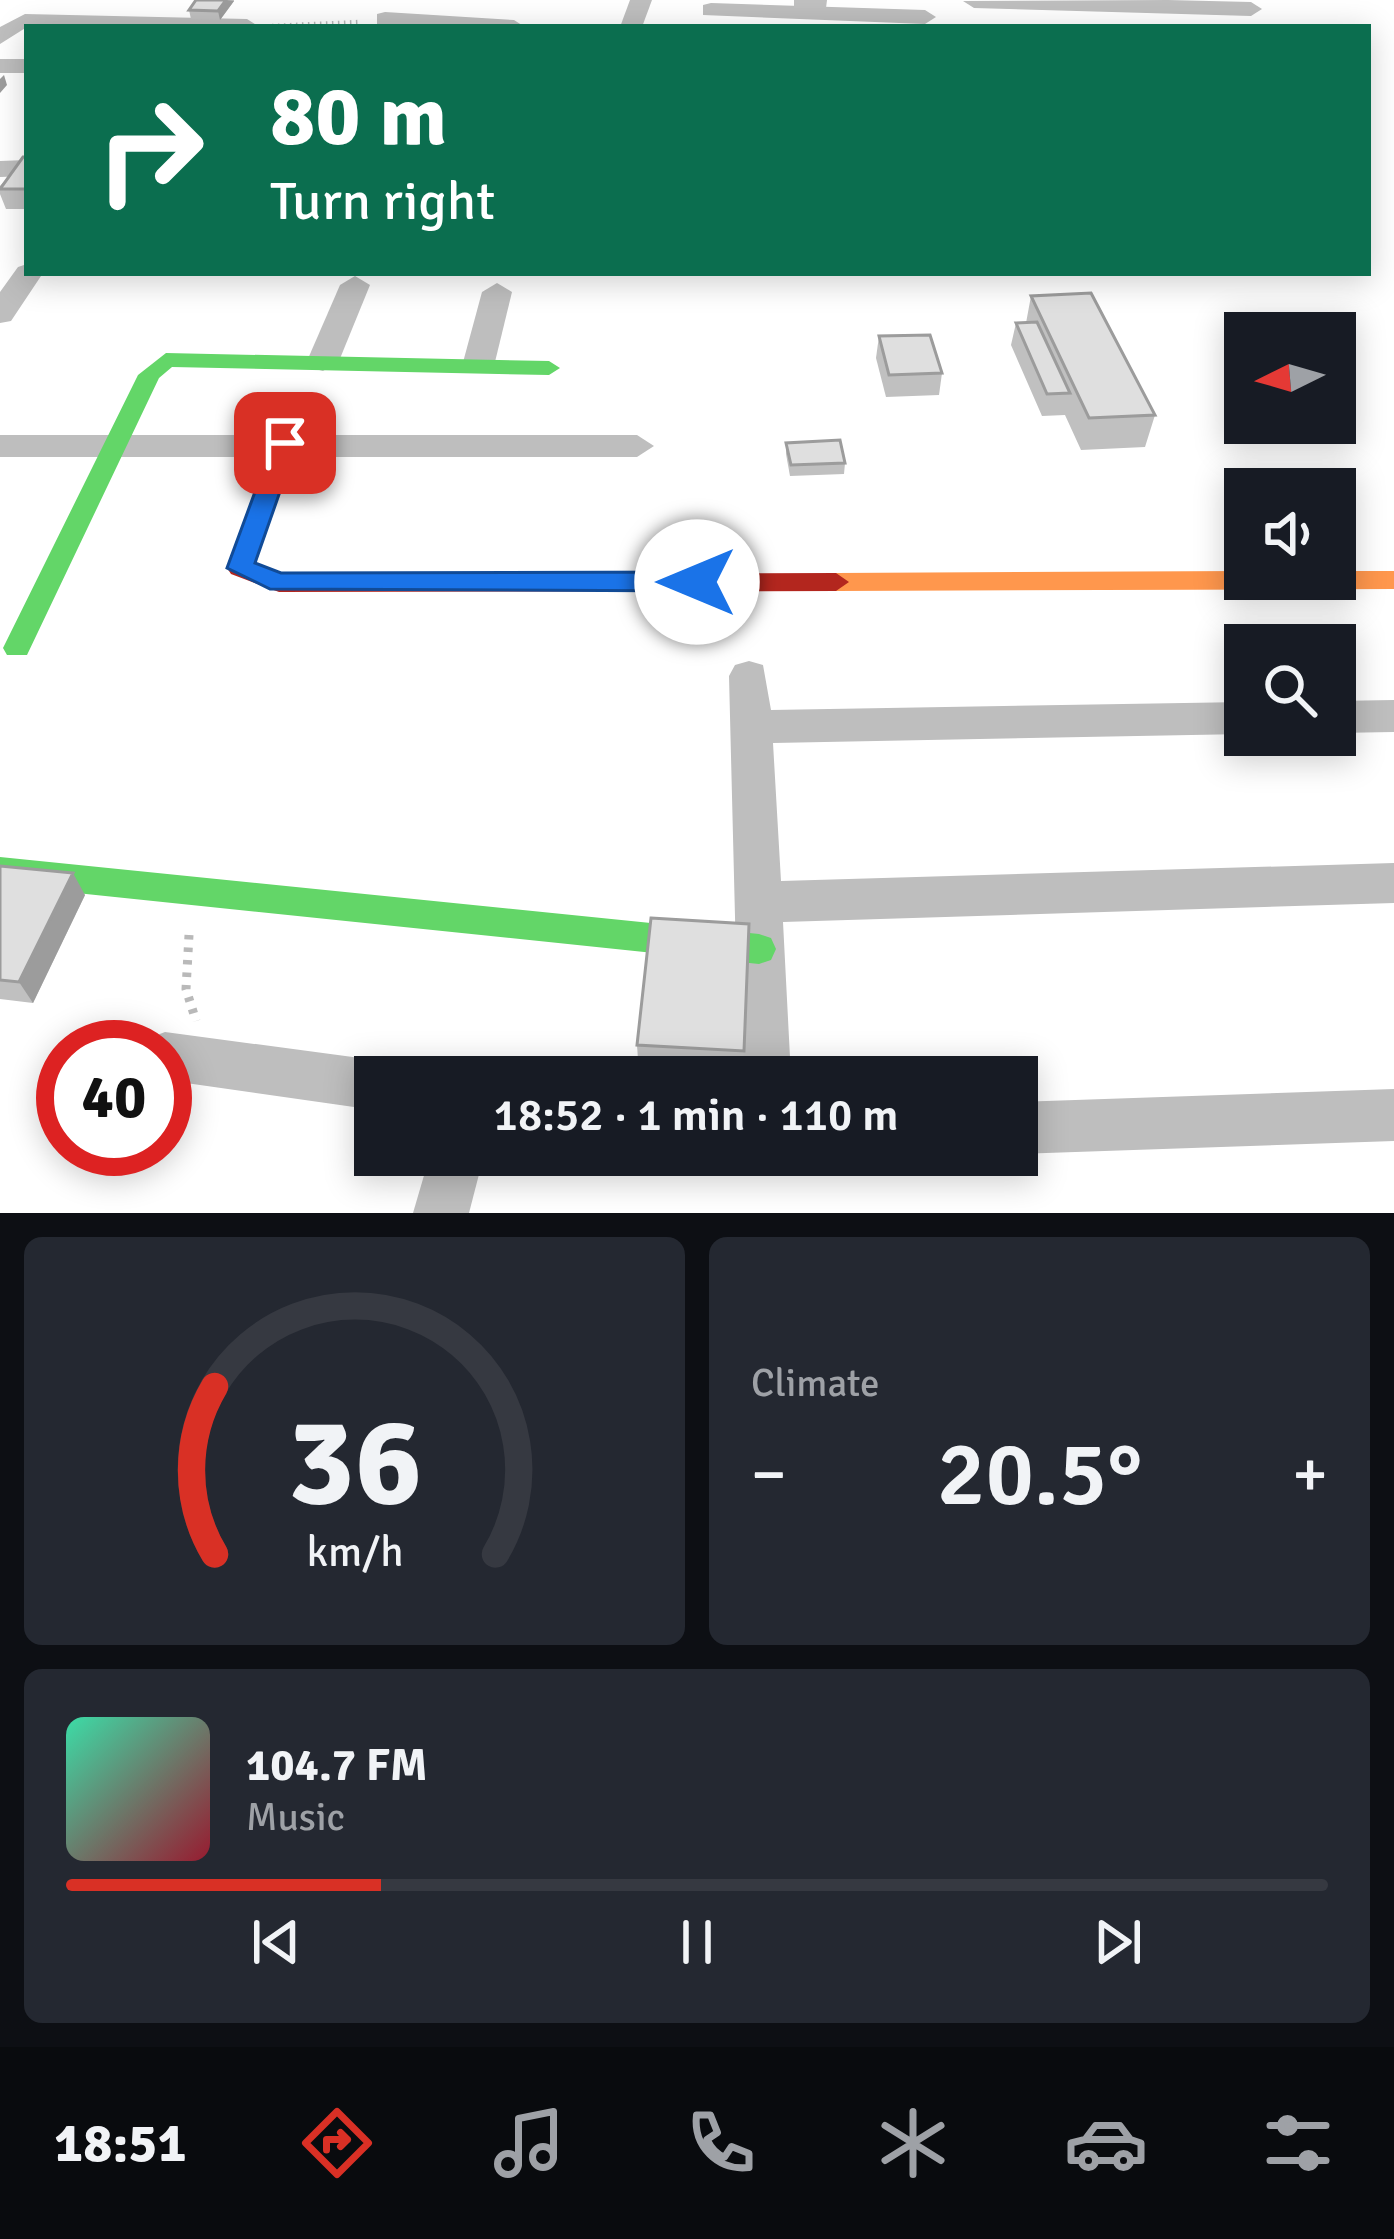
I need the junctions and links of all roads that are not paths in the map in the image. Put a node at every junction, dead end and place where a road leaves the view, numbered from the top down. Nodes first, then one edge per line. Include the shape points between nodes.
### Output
1 (974, 2) edge
2 (862, 8) edge
3 (1251, 9) dead end
4 (711, 10) dead end
5 (1074, 10) edge
6 (776, 13) edge
7 (926, 17) dead end
8 (385, 20) road end
9 (158, 24) edge
10 (459, 24) edge
11 (0, 37) edge
12 (26, 276) edge
13 (355, 285) dead end
14 (497, 292) dead end
15 (0, 314) edge
16 (323, 361) junction
17 (478, 366) junction
18 (549, 368) dead end
19 (285, 443) junction
20 (114, 445) junction
21 (0, 446) edge
22 (637, 446) dead end
23 (1394, 580) edge
24 (17, 648) dead end
25 (749, 676) dead end
26 (1394, 716) edge
27 (1356, 717) edge
28 (1224, 718) edge
29 (751, 727) junction
30 (0, 872) edge
31 (1394, 883) edge
32 (758, 902) junction
33 (760, 949) junction
34 (764, 1056) edge
35 (192, 1060) edge
36 (354, 1082) edge
37 (1394, 1115) edge
38 (1038, 1127) edge
39 (451, 1176) edge
40 (441, 1213) edge

1 - 5 street
2 - 6 street
2 - 7 street
3 - 5 street
4 - 6 street
8 - 10 street
9 - 11 street via 25,21
12 - 15 street
13 - 16 street
14 - 17 street
16 - 17 street
16 - 20 street via 166,360 149,375
17 - 18 street
19 - 20 street
19 - 22 street
19 - 23 street via 240,568 279,583
20 - 21 street
20 - 24 street
25 - 29 street
26 - 27 street
28 - 29 street
29 - 32 street
30 - 33 street
31 - 32 street
32 - 33 street
33 - 34 street
35 - 36 street
37 - 38 street
39 - 40 street

